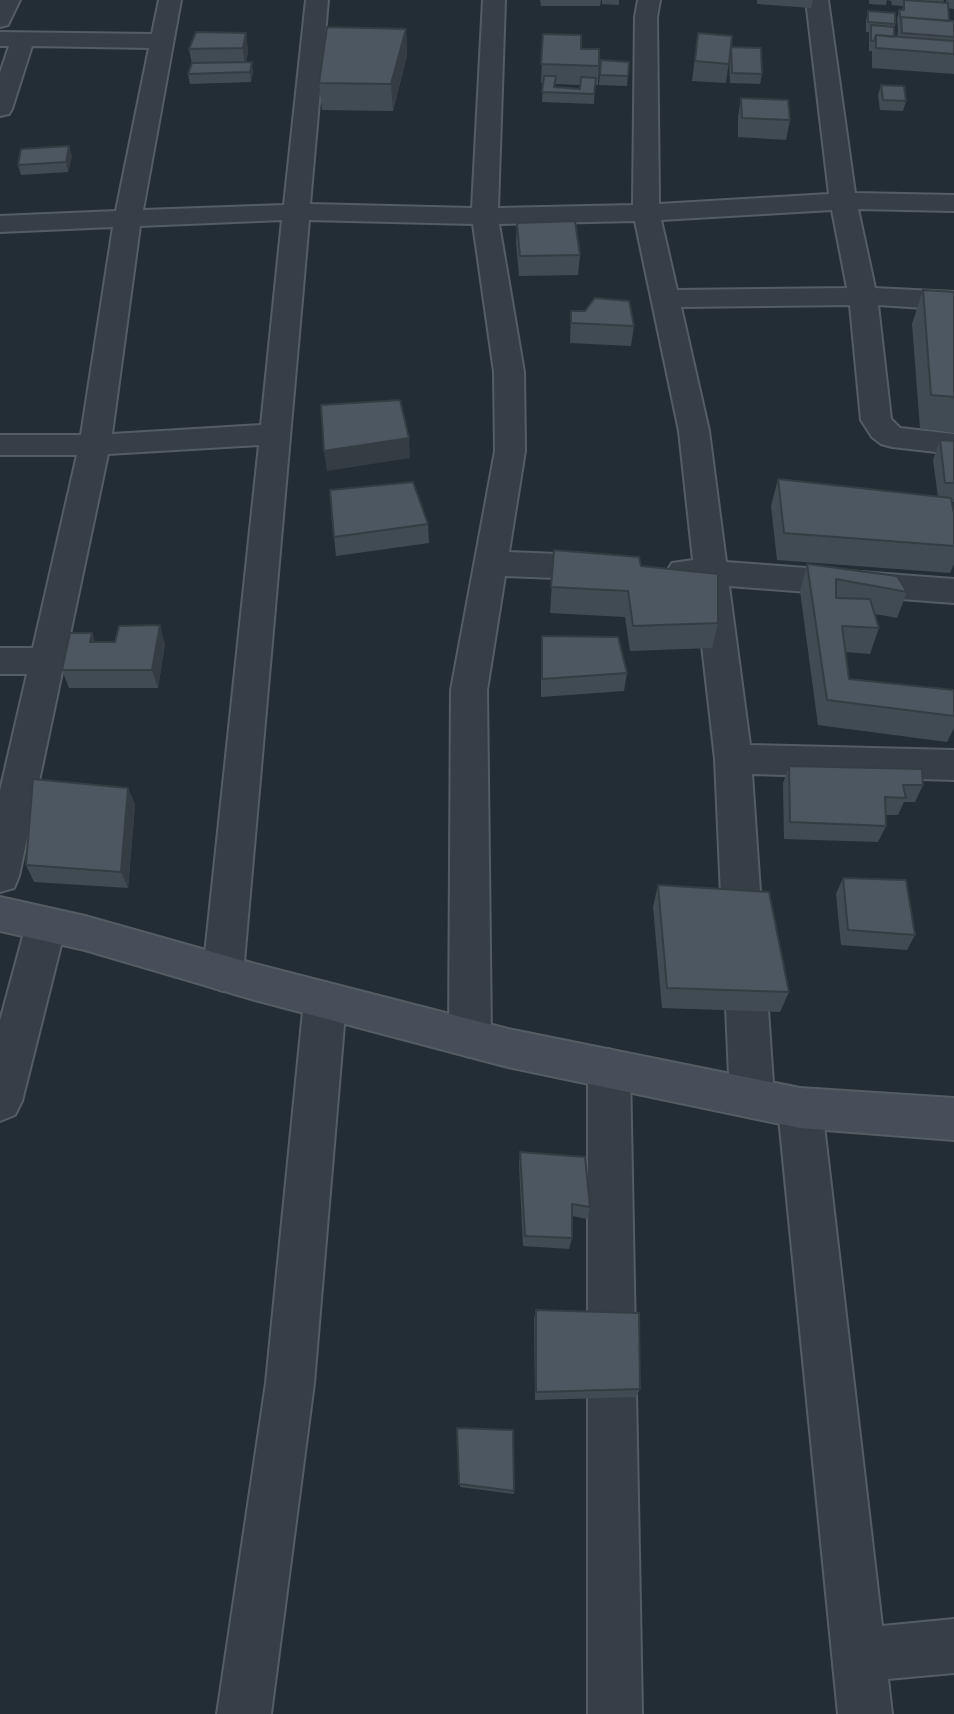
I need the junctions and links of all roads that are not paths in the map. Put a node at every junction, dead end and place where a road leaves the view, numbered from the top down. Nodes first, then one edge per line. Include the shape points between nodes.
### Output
1 (9, 0) edge
2 (170, 0) edge
3 (317, 0) edge
4 (494, 0) edge
5 (649, 0) edge
6 (817, 0) edge
7 (0, 20) edge
8 (12, 39) edge
9 (163, 41) junction
10 (0, 110) edge
11 (843, 201) junction
12 (954, 203) edge
13 (296, 212) junction
14 (646, 213) junction
15 (485, 216) junction
16 (128, 218) junction
17 (0, 224) edge
18 (863, 296) junction
19 (664, 299) junction
20 (954, 301) edge
21 (275, 433) junction
22 (954, 444) edge
23 (0, 445) edge
24 (95, 445) junction
25 (489, 563) junction
26 (709, 573) junction
27 (954, 592) edge
28 (0, 661) edge
29 (47, 661) junction
30 (733, 759) junction
31 (954, 765) edge
32 (0, 876) edge
33 (0, 914) edge
34 (46, 925) junction
35 (223, 973) junction
36 (324, 1001) junction
37 (470, 1038) junction
38 (609, 1069) junction
39 (752, 1098) junction
40 (0, 1101) edge
41 (800, 1108) junction
42 (954, 1119) edge
43 (954, 1646) edge
44 (858, 1655) junction
45 (244, 1714) edge
46 (615, 1714) edge
47 (865, 1714) edge

1 - 7 street
2 - 9 street
3 - 13 street
4 - 15 street
5 - 14 street
6 - 11 street
8 - 9 street
8 - 10 street
9 - 16 street
11 - 12 street
11 - 14 street
11 - 18 street
13 - 15 street
13 - 16 street
13 - 21 street
14 - 15 street
14 - 19 street
15 - 25 street via 509,372 510,451
16 - 17 street
16 - 24 street
18 - 19 street
18 - 20 street
18 - 22 street via 876,420 892,437
19 - 26 street via 694,431
21 - 24 street
21 - 35 street
23 - 24 street
24 - 29 street
25 - 26 street
25 - 37 street via 469,690
26 - 27 street
26 - 30 street
28 - 29 street
29 - 32 street
30 - 31 street
30 - 39 street
33 - 34 street
34 - 35 street
34 - 40 street
35 - 36 street
36 - 37 street
36 - 45 street via 290,1383
37 - 38 street
38 - 39 street
38 - 46 street
39 - 41 street
41 - 42 street
41 - 44 street
43 - 44 street
44 - 47 street

